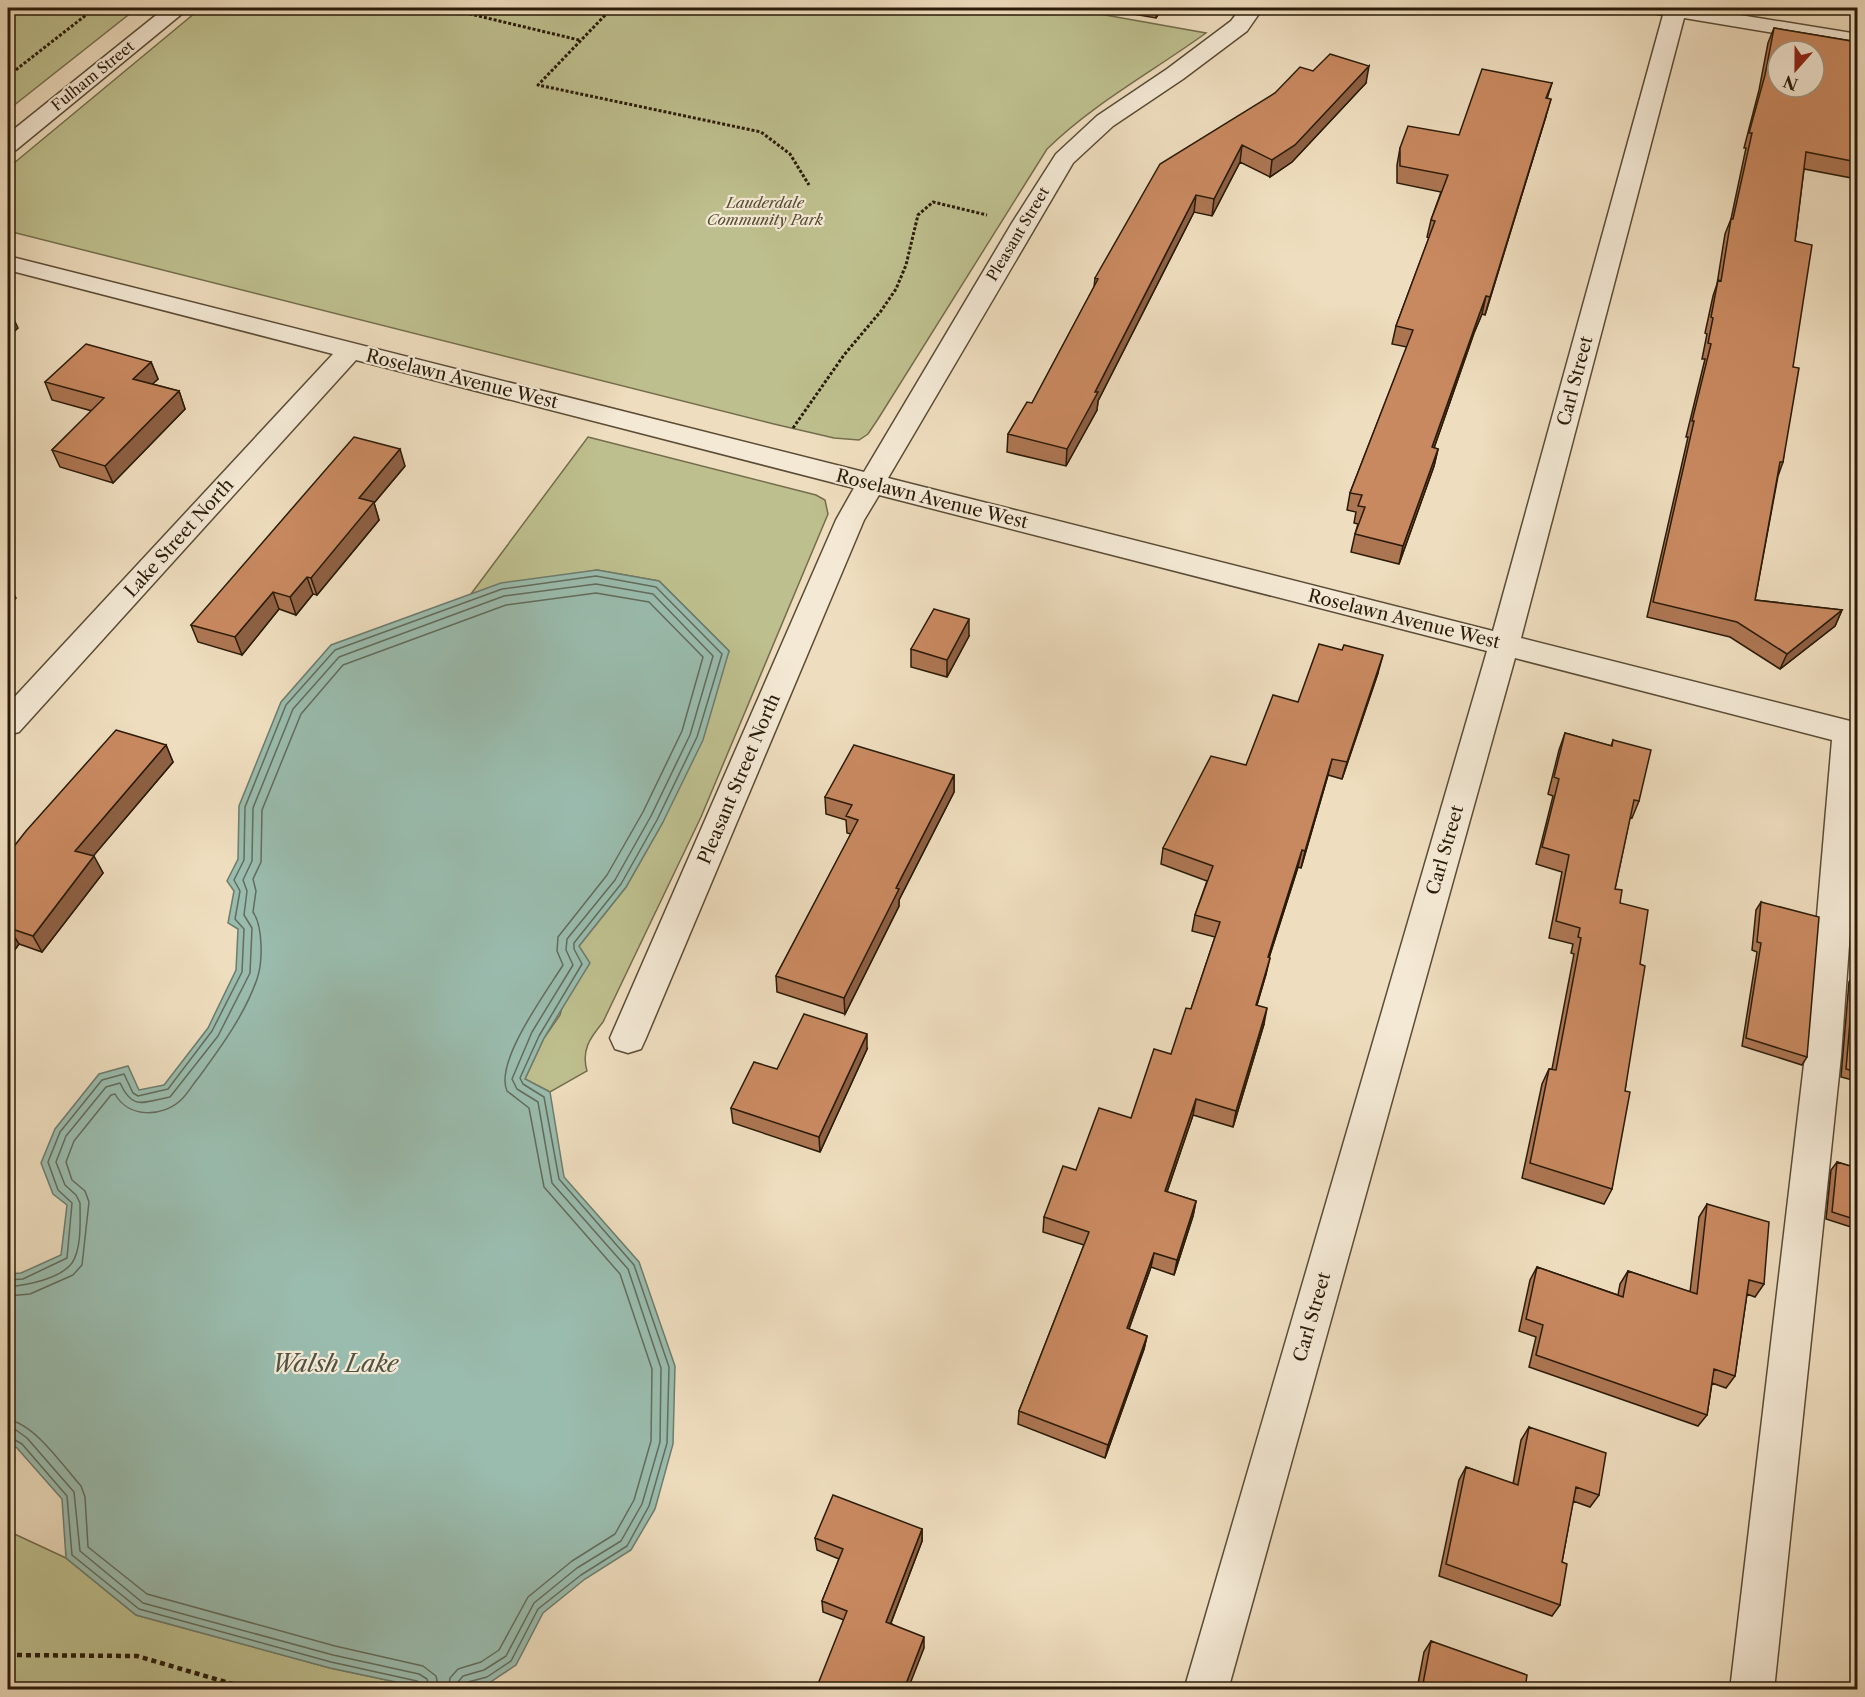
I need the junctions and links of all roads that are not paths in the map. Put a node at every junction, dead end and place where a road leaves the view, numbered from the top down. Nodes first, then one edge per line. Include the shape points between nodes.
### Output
1 (178, 8) edge
2 (1252, 8) edge
3 (1671, 8) edge
4 (1857, 41) edge
5 (8, 145) edge
6 (8, 263) edge
7 (350, 351) junction
8 (872, 484) junction
9 (850, 520) joint
10 (1504, 644) junction
11 (8, 724) edge
12 (1853, 734) edge
13 (628, 1038) dead end
14 (1206, 1689) edge
15 (1752, 1689) edge

1 - 5 street, Fulham Street
2 - 8 street, Pleasant Street via 1239,26 1105,121 1064,159
3 - 4 street
3 - 10 street, Carl Street
6 - 7 street, Roselawn Avenue West
7 - 8 street, Roselawn Avenue West
7 - 11 street, Lake Street North
8 - 9 street, Pleasant Street
8 - 10 street, Roselawn Avenue West
9 - 13 street, Pleasant Street North
10 - 12 street, Roselawn Avenue West
10 - 14 street, Carl Street
12 - 15 street via 1823,1056

